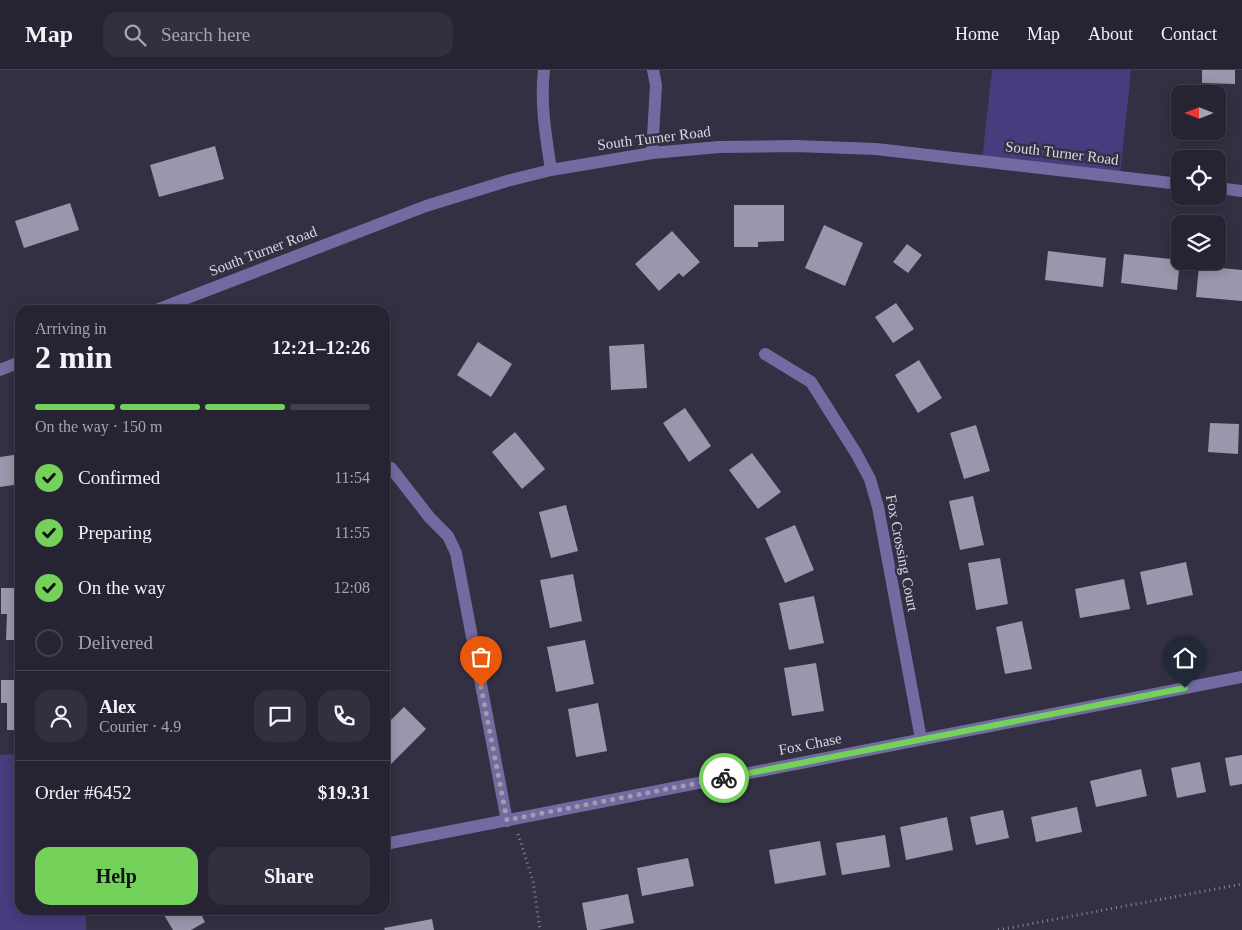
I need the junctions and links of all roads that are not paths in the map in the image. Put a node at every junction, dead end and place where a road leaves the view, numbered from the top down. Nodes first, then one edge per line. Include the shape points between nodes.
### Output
1 (544, 70) edge
2 (653, 70) edge
3 (652, 153) junction
4 (551, 170) junction
5 (1171, 183) edge
6 (1226, 189) edge
7 (1242, 191) edge
8 (169, 305) edge
9 (765, 354) dead end
10 (15, 364) edge
11 (0, 370) edge
12 (390, 468) dead end
13 (1242, 677) edge
14 (920, 739) junction
15 (511, 820) junction
16 (390, 843) edge

1 - 4 street via 545,133
2 - 3 street via 656,85
3 - 4 street, South Turner Road
3 - 5 street, South Turner Road via 718,147 876,149
4 - 8 street, South Turner Road via 426,206
6 - 7 street
9 - 14 street, Fox Crossing Court via 811,382 870,479 878,507
10 - 11 street
12 - 15 street via 448,536 456,553
13 - 14 street, Fox Chase
14 - 15 street, Fox Chase
15 - 16 street, Fox Chase

